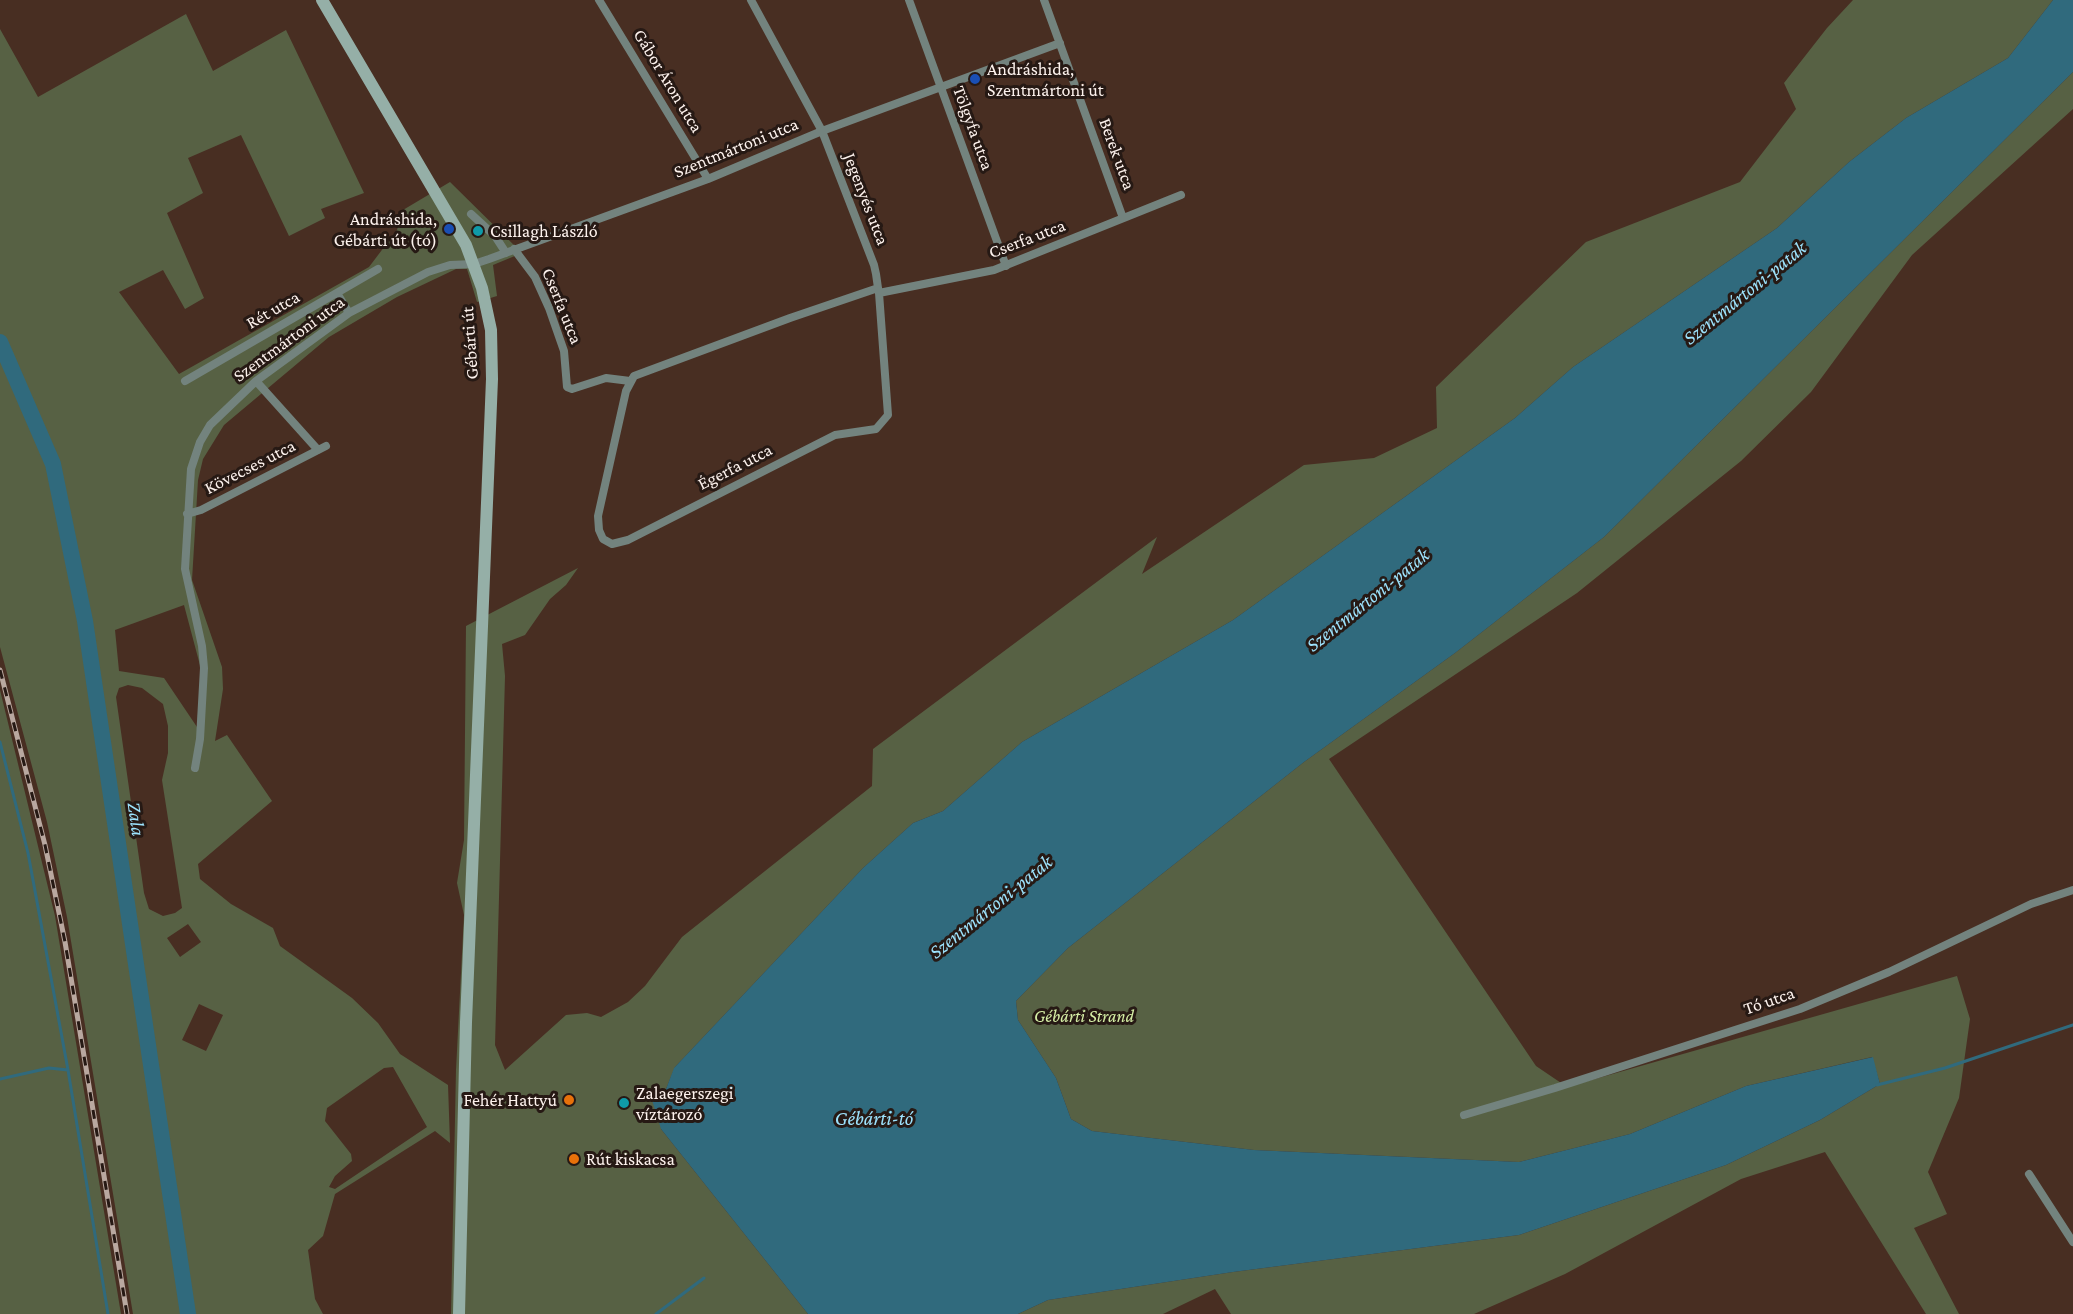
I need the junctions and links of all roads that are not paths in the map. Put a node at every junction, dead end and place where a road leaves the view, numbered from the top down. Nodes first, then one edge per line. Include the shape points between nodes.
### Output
1 (322, 0) edge
2 (599, 0) edge
3 (751, 0) edge
4 (909, 0) edge
5 (1044, 0) edge
6 (1060, 43) junction
7 (940, 87) junction
8 (822, 132) junction
9 (708, 179) junction
10 (1181, 195) dead end
11 (471, 214) dead end
12 (1123, 218) junction
13 (510, 251) junction
14 (474, 264) junction
15 (1006, 266) junction
16 (378, 269) dead end
17 (878, 290) junction
18 (338, 293) junction
19 (349, 313) junction
20 (185, 381) dead end
21 (256, 381) junction
22 (630, 381) junction
23 (882, 426) joint
24 (187, 514) junction
25 (195, 768) dead end
26 (2073, 890) edge
27 (1464, 1115) dead end
28 (2029, 1174) dead end
29 (2073, 1242) edge
30 (459, 1314) edge

1 - 14 main road, Gébárti út via 454,223
2 - 9 street, Gábor Áron utca
3 - 8 street, Jegenyés utca
4 - 7 street, Tölgyfa utca
5 - 6 street, Berek utca
6 - 7 street, Szentmártoni utca
6 - 12 street, Berek utca
7 - 8 street, Szentmártoni utca
7 - 15 street, Tölgyfa utca
8 - 9 street, Szentmártoni utca
8 - 17 street, Jegenyés utca via 874,265
9 - 13 street, Szentmártoni utca
10 - 12 street, Cserfa utca
11 - 13 street
12 - 15 street, Cserfa utca
13 - 14 street, Szentmártoni utca
13 - 22 street, Cserfa utca via 535,277 549,308 564,351 567,387 572,389 606,378
14 - 19 street, Szentmártoni utca via 450,265 428,272
14 - 30 main road, Gébárti út via 490,321 492,353
15 - 17 street, Cserfa utca
16 - 18 street, Rét utca
17 - 22 street, Cserfa utca via 644,371
17 - 23 street, Jegenyés utca via 889,409
18 - 19 street
18 - 20 street, Rét utca
19 - 21 street, Szentmártoni utca
21 - 24 street, Szentmártoni utca via 210,425 200,442 191,469
21 - 24 street, Kövecses utca via 322,448
22 - 23 street, Égerfa utca via 598,516 605,541 616,544 835,435 872,431
24 - 25 street, Szentmártoni utca via 186,577 204,668
26 - 27 street, Tó utca via 2031,904 1800,1009
28 - 29 street

